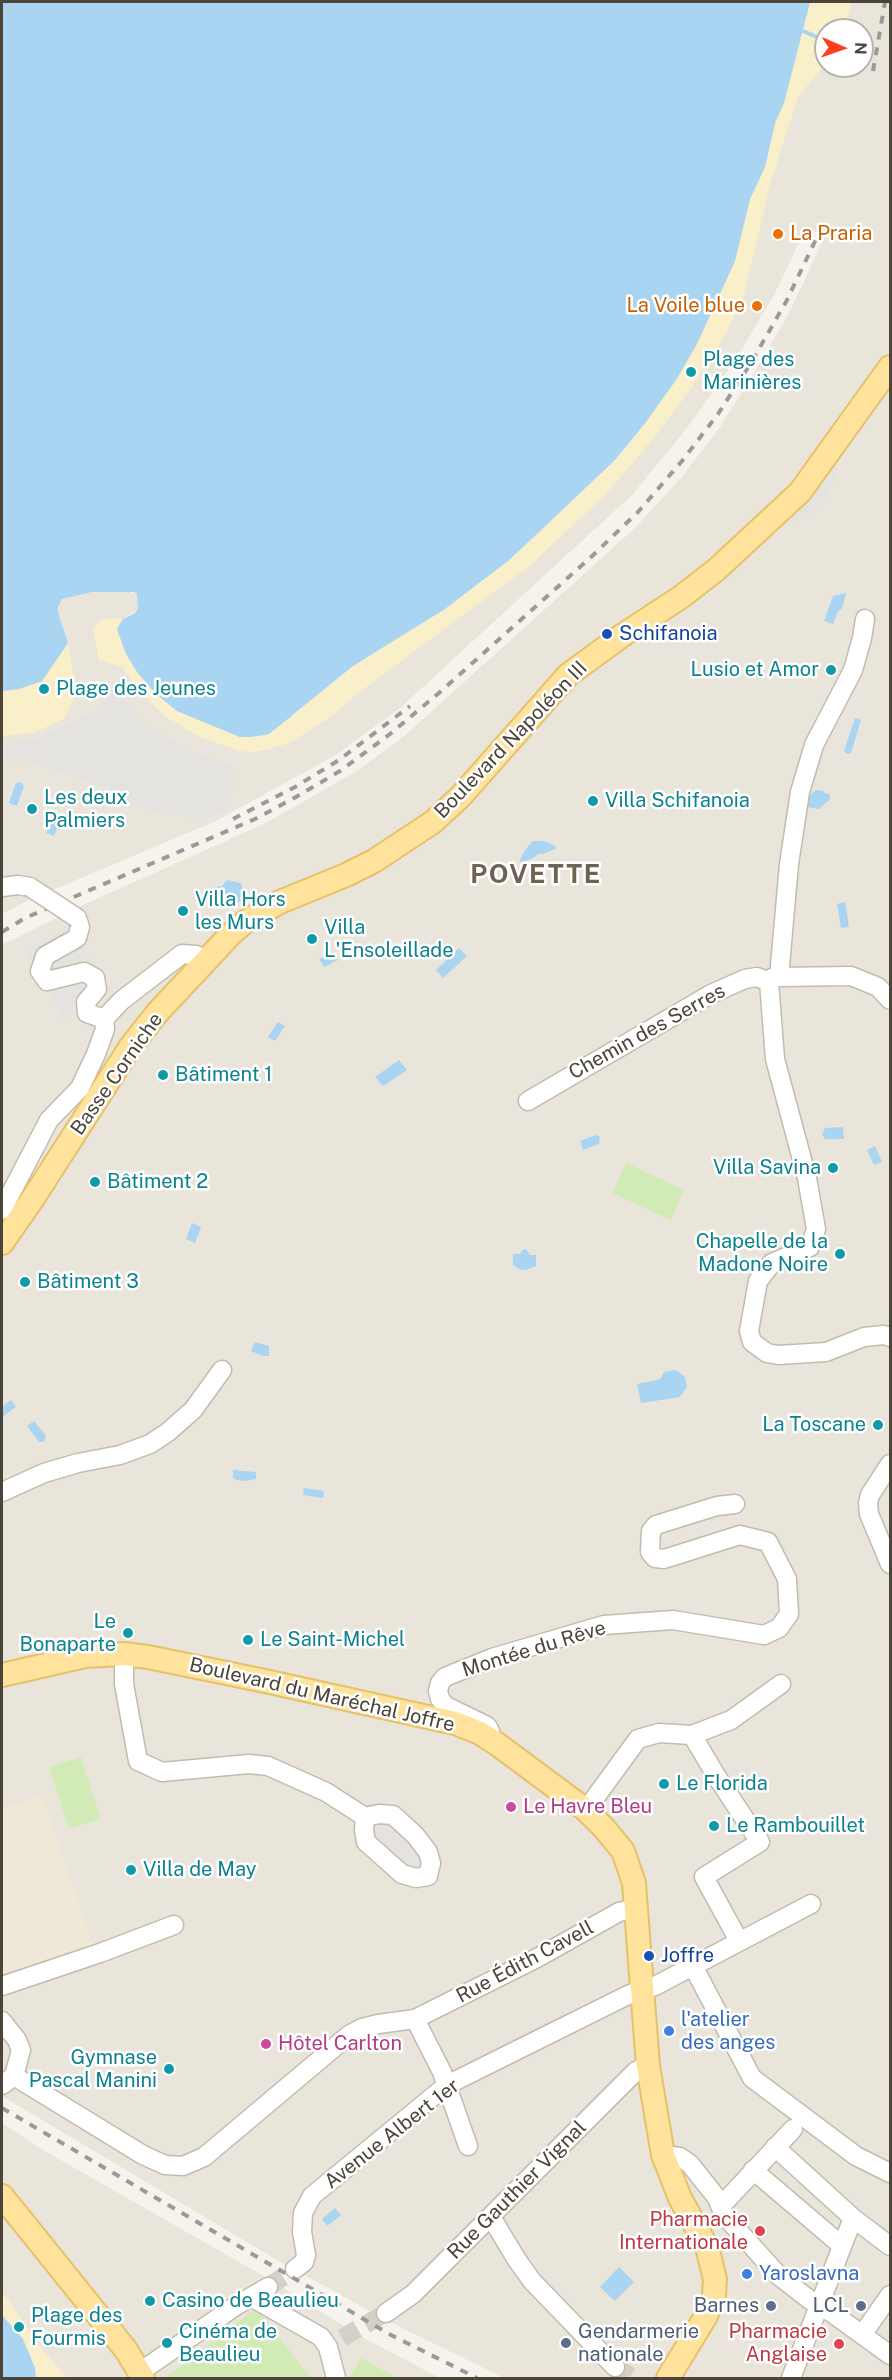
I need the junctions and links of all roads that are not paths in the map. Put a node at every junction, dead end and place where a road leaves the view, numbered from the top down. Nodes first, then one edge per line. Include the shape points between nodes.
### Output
1 (891, 367) edge
2 (865, 619) dead end
3 (2, 887) edge
4 (280, 902) joint
5 (206, 959) junction
6 (774, 980) junction
7 (891, 1000) edge
8 (104, 1019) junction
9 (528, 1101) dead end
10 (2, 1210) edge
11 (2, 1242) edge
12 (891, 1337) edge
13 (222, 1370) dead end
14 (891, 1464) edge
15 (2, 1492) edge
16 (735, 1504) dead end
17 (891, 1563) edge
18 (124, 1654) junction
19 (2, 1675) edge
20 (782, 1684) dead end
21 (692, 1735) junction
22 (489, 1738) junction
23 (586, 1810) junction
24 (365, 1817) dead end
25 (811, 1904) dead end
26 (636, 1908) junction
27 (174, 1925) dead end
28 (739, 1941) junction
29 (693, 1966) junction
30 (2, 1986) edge
31 (642, 1991) junction
32 (416, 2019) junction
33 (2, 2021) edge
34 (648, 2066) junction
35 (8, 2080) edge
36 (447, 2085) junction
37 (793, 2129) dead end
38 (468, 2146) dead end
39 (775, 2147) junction
40 (663, 2155) junction
41 (753, 2170) junction
42 (891, 2173) edge
43 (2, 2196) edge
44 (721, 2206) junction
45 (491, 2217) junction
46 (853, 2218) junction
47 (842, 2245) junction
48 (891, 2246) edge
49 (295, 2269) tunnel mouth
50 (268, 2287) tunnel mouth
51 (891, 2295) edge
52 (251, 2297) junction
53 (819, 2306) junction
54 (386, 2313) tunnel mouth
55 (862, 2335) junction
56 (891, 2355) edge
57 (615, 2367) tunnel mouth
58 (142, 2375) edge
59 (336, 2379) edge
60 (668, 2379) edge
61 (791, 2379) edge

1 - 4 main road, Boulevard Napoléon III via 792,500 716,570 568,675 433,822 356,871
2 - 6 street via 853,670 814,746 800,792
3 - 8 street, bridge via 30,887 77,918 77,938 45,956 40,971 46,981 84,972 95,978 97,989 86,1002 87,1013
4 - 5 main road, Basse Corniche via 245,922
5 - 8 street via 182,954
5 - 11 main road, Basse Corniche via 131,1046
6 - 7 street, Chemin des Serres via 851,976 878,987
6 - 9 street, Chemin des Serres via 745,979 711,994
6 - 12 street via 774,1059 807,1178 816,1229 810,1247 772,1263 758,1281 749,1331 752,1342 767,1353 778,1355 826,1352 864,1337
8 - 10 street via 105,1029 80,1088 49,1120
13 - 15 street via 193,1410 150,1444 44,1473
14 - 17 street via 868,1503 868,1514
16 - 22 street, Montée du Rêve via 656,1525 651,1530 650,1552 655,1558 664,1559 740,1535 768,1542 787,1579 789,1614 779,1628 764,1635 673,1620 604,1625 492,1658 446,1677 440,1683 440,1699 446,1706 487,1726
18 - 19 main road, Boulevard du Maréchal Joffre via 85,1656
18 - 22 main road, Boulevard du Maréchal Joffre via 455,1723
18 - 24 street via 124,1684 138,1761 162,1772 249,1764 268,1766 326,1792
20 - 21 street via 731,1720
21 - 23 street via 659,1733 638,1739
21 - 28 street via 760,1842 704,1877
22 - 23 main road, Boulevard du Maréchal Joffre
23 - 26 main road, Boulevard du Maréchal Joffre via 623,1851 634,1883
25 - 28 street, Avenue Albert 1er
26 - 31 main road, Boulevard du Maréchal Joffre
26 - 32 street, Rue Édith Cavell via 619,1912
27 - 30 street
28 - 29 street, Avenue Albert 1er
29 - 31 street, Avenue Albert 1er
29 - 42 street via 752,2078 856,2156
31 - 34 main road, Boulevard du Maréchal Joffre
31 - 36 street, Avenue Albert 1er
32 - 35 street, Rue Édith Cavell via 378,2024 349,2035 204,2157 183,2166 165,2165 143,2155
32 - 36 street
33 - 35 street via 21,2050
34 - 40 main road, Boulevard du Maréchal Joffre
34 - 45 street, Rue Gauthier Vignal via 636,2071
36 - 38 street
36 - 49 street, Avenue Albert 1er via 312,2196 303,2214 306,2255
37 - 39 street
39 - 41 street
39 - 46 street
40 - 44 street via 680,2157 690,2164
40 - 60 main road, Boulevard du Maréchal Joffre via 680,2198 707,2247 715,2279 714,2296 706,2316
41 - 44 street
41 - 47 street
43 - 58 main road
44 - 53 street via 724,2215 779,2276
45 - 54 street, Rue Gauthier Vignal via 413,2294
45 - 57 street via 532,2281
46 - 47 street
46 - 48 street
47 - 53 street
50 - 52 street
51 - 55 street
52 - 58 street
52 - 59 street via 335,2343
53 - 55 street
53 - 61 street
55 - 56 street

